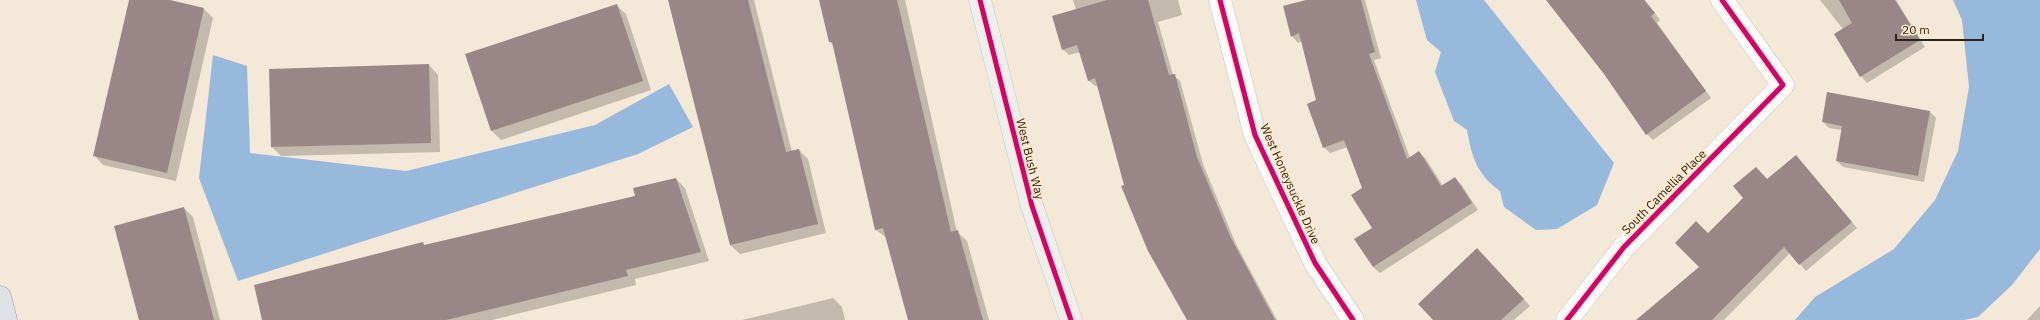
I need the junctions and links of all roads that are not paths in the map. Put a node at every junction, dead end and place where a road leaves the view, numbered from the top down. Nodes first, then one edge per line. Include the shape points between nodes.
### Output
1 (980, 0) edge
2 (1220, 0) edge
3 (1722, 0) edge
4 (0, 297) edge
5 (6, 320) edge
6 (1071, 320) edge
7 (1353, 320) edge
8 (1567, 320) edge

1 - 6 street, West Bush Way via 1032,206
2 - 7 street, West Honeysuckle Drive via 1255,135 1315,263
3 - 8 street, South Camellia Place via 1783,85 1624,247
4 - 5 main road

